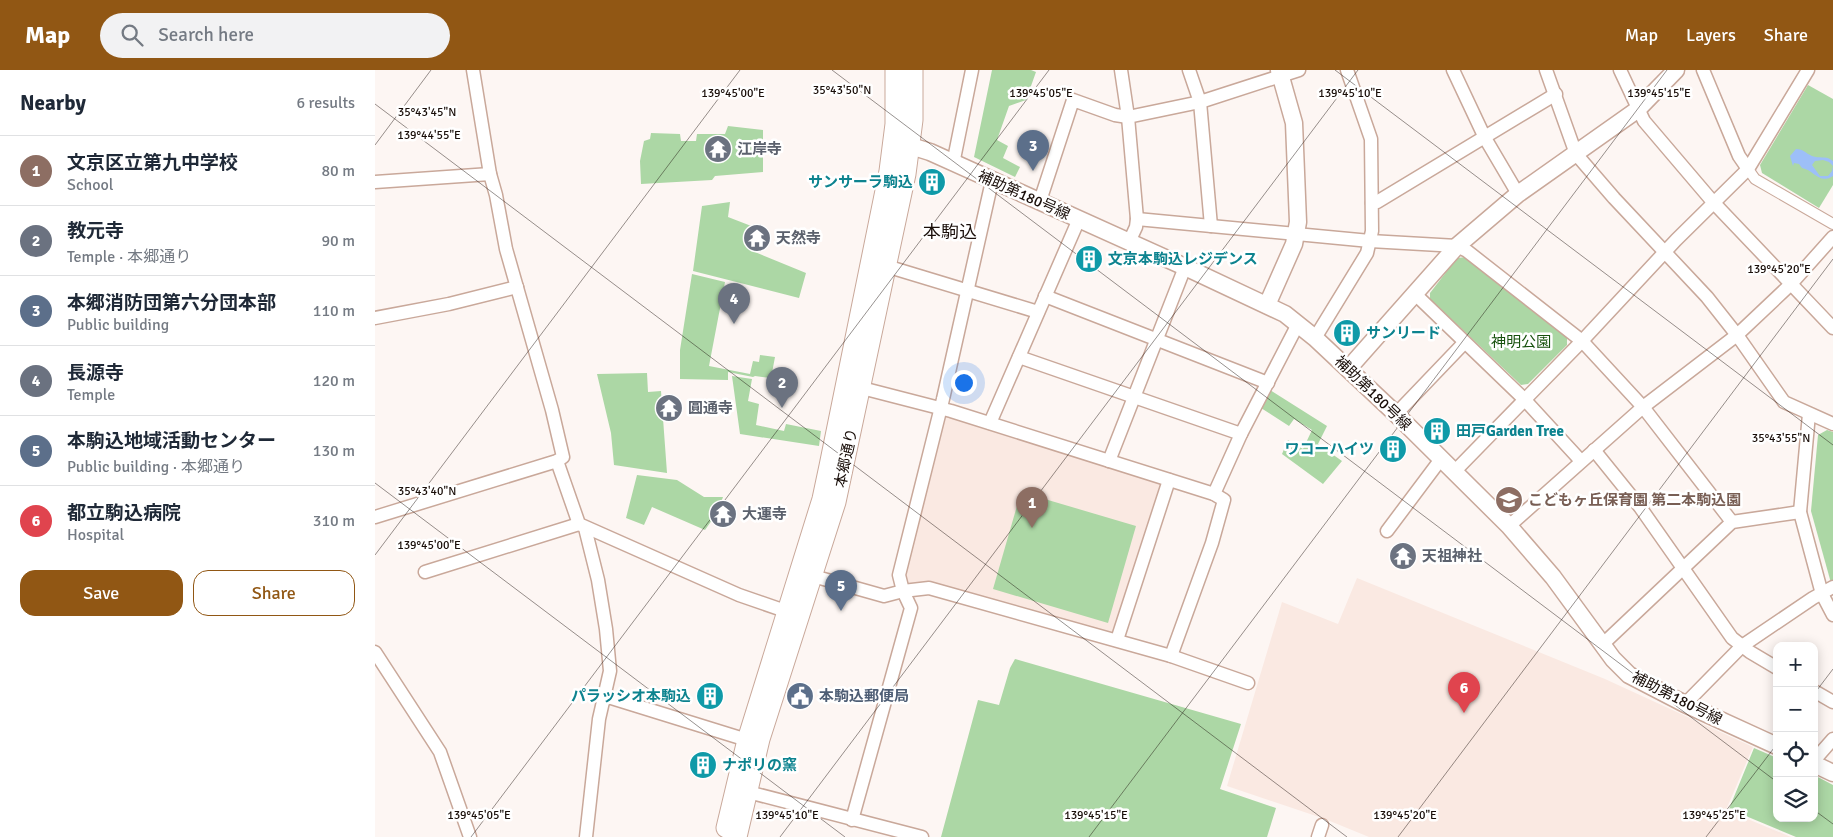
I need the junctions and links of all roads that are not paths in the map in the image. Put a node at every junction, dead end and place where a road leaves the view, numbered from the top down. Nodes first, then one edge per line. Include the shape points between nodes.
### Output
1 (473, 70) edge
2 (895, 70) edge
3 (913, 70) edge
4 (972, 70) edge
5 (1121, 70) edge
6 (1189, 70) edge
7 (1299, 70) edge
8 (1347, 70) edge
9 (1453, 70) edge
10 (1546, 70) edge
11 (1620, 70) edge
12 (1677, 70) edge
13 (1703, 70) edge
14 (1808, 70) edge
15 (1280, 73) edge
16 (1556, 94) junction
17 (1200, 102) junction
18 (1637, 110) junction
19 (1128, 117) junction
20 (1485, 138) junction
21 (902, 143) junction
22 (1577, 154) junction
23 (953, 164) junction
24 (1748, 169) junction
25 (490, 174) junction
26 (992, 181) junction
27 (375, 182) edge
28 (1519, 194) junction
29 (1040, 201) junction
30 (1713, 202) junction
31 (1372, 203) junction
32 (1137, 218) junction
33 (1079, 219) junction
34 (1833, 224) edge
35 (1211, 226) junction
36 (1297, 234) junction
37 (1833, 237) edge
38 (1370, 241) junction
39 (1129, 242) junction
40 (1457, 246) junction
41 (1665, 252) junction
42 (886, 266) junction
43 (1185, 267) junction
44 (1791, 284) junction
45 (517, 287) junction
46 (967, 290) junction
47 (1414, 293) junction
48 (1045, 296) junction
49 (1267, 305) junction
50 (1038, 312) junction
51 (375, 318) edge
52 (1298, 324) junction
53 (1833, 328) edge
54 (1737, 335) junction
55 (1315, 338) junction
56 (1156, 340) junction
57 (1582, 342) junction
58 (1464, 343) junction
59 (1019, 357) junction
60 (1348, 369) junction
61 (1268, 383) junction
62 (853, 386) junction
63 (1134, 397) junction
64 (1524, 399) junction
65 (1643, 407) junction
66 (941, 408) junction
67 (1396, 414) junction
68 (1809, 414) junction
69 (990, 423) junction
70 (1833, 424) edge
71 (1241, 434) junction
72 (1594, 450) junction
73 (1441, 459) junction
74 (557, 461) junction
75 (1109, 461) junction
76 (1581, 461) junction
77 (1454, 472) junction
78 (1169, 480) junction
79 (1214, 494) junction
80 (1800, 512) junction
81 (375, 517) edge
82 (1732, 522) junction
83 (582, 526) junction
84 (1509, 526) junction
85 (1387, 531) dead end
86 (1683, 568) junction
87 (425, 572) dead end
88 (813, 576) junction
89 (1828, 590) edge
90 (903, 591) junction
91 (793, 614) junction
92 (1833, 615) edge
93 (1117, 640) junction
94 (1603, 644) junction
95 (1742, 646) junction
96 (375, 652) edge
97 (1171, 656) junction
98 (1773, 665) edge
99 (1248, 683) dead end
100 (1818, 693) edge
101 (605, 696) junction
102 (1833, 702) edge
103 (1685, 704) junction
104 (1833, 739) edge
105 (747, 740) junction
106 (1773, 744) edge
107 (1818, 755) edge
108 (1818, 766) edge
109 (1833, 773) edge
110 (748, 792) junction
111 (852, 820) junction
112 (471, 837) edge
113 (586, 837) edge
114 (725, 837) edge
115 (737, 837) edge
116 (922, 837) edge

1 - 25 street
2 - 21 main road, 本郷通り
3 - 21 main road, 本郷通り via 913,120
4 - 23 street
5 - 19 street
6 - 17 street
7 - 15 street
8 - 31 street via 1371,139
9 - 20 street
10 - 16 street
11 - 18 street
12 - 18 street
13 - 24 street via 1739,156
14 - 24 street
15 - 17 street
15 - 36 street via 1294,123
16 - 20 street
16 - 22 street
17 - 19 street
17 - 35 street
18 - 22 street
18 - 30 street
19 - 29 street via 1073,100
19 - 32 street
20 - 28 street
20 - 31 street
21 - 23 street, 補助第180号線
21 - 42 main road, 本郷通り via 906,174
21 - 62 main road, 本郷通り via 889,171
22 - 28 street
22 - 41 street
23 - 26 street, 補助第180号線
24 - 30 street
24 - 34 street via 1755,179
25 - 27 street
25 - 45 street
26 - 29 street, 補助第180号線
26 - 46 street
28 - 40 street
29 - 33 street, 補助第180号線
30 - 41 street
30 - 44 street
31 - 38 street
32 - 35 street
32 - 39 street
33 - 39 street, 補助第180号線
33 - 48 street
35 - 36 street
36 - 38 street
36 - 49 street
37 - 44 street
38 - 40 street
38 - 55 street via 1367,254
39 - 43 street, 補助第180号線
40 - 47 street
40 - 57 street
41 - 54 street
41 - 57 street
42 - 46 street
42 - 62 main road, 本郷通り
43 - 49 street, 補助第180号線
43 - 56 street
44 - 53 street
44 - 54 street
45 - 51 street
45 - 74 street via 563,457
46 - 50 street
46 - 66 street
47 - 58 street
47 - 60 street
48 - 50 street
48 - 56 street
49 - 52 street, 補助第180号線
50 - 59 street
52 - 55 street, 補助第180号線
52 - 61 street
54 - 65 street
54 - 68 street via 1784,402
55 - 60 street, 補助第180号線
56 - 61 street
56 - 63 street
57 - 64 street
57 - 65 street
58 - 64 street
58 - 67 street
59 - 63 street
59 - 69 street
60 - 67 street, 補助第180号線
61 - 71 street
62 - 66 street
62 - 88 main road, 本郷通り via 844,470
62 - 91 main road, 本郷通り
63 - 71 street
63 - 75 street
64 - 76 street
64 - 77 street
65 - 72 street
65 - 82 street
66 - 69 street
66 - 90 street via 899,575
67 - 73 street, 補助第180号線
68 - 70 street
68 - 80 street
69 - 75 street
71 - 79 street
72 - 76 street
72 - 86 street
73 - 77 street, 補助第180号線
73 - 85 street
74 - 81 street
74 - 83 street
75 - 78 street
76 - 84 street
77 - 84 street, 補助第180号線
78 - 79 street
78 - 93 street
79 - 97 street via 1224,500
80 - 82 street
80 - 89 street
82 - 86 street
83 - 87 street
83 - 91 street via 739,595
83 - 101 street via 598,580 606,629 610,671
84 - 94 street, 補助第180号線 via 1553,577
86 - 94 street
86 - 95 street via 1732,638
88 - 90 street via 884,596
88 - 91 main road, 本郷通り
89 - 92 street
89 - 95 street
90 - 93 street via 929,588
90 - 111 street via 911,608
91 - 105 main road, 本郷通り
91 - 110 main road, 本郷通り
93 - 97 street
94 - 103 street, 補助第180号線 via 1629,675
95 - 98 street
95 - 103 street
96 - 112 street via 440,752
97 - 99 street
100 - 102 street
101 - 105 street
101 - 113 street via 598,728
103 - 106 street, 補助第180号線
104 - 107 street
105 - 114 main road, 本郷通り
108 - 109 street
110 - 111 street
110 - 115 main road, 本郷通り
111 - 116 street

